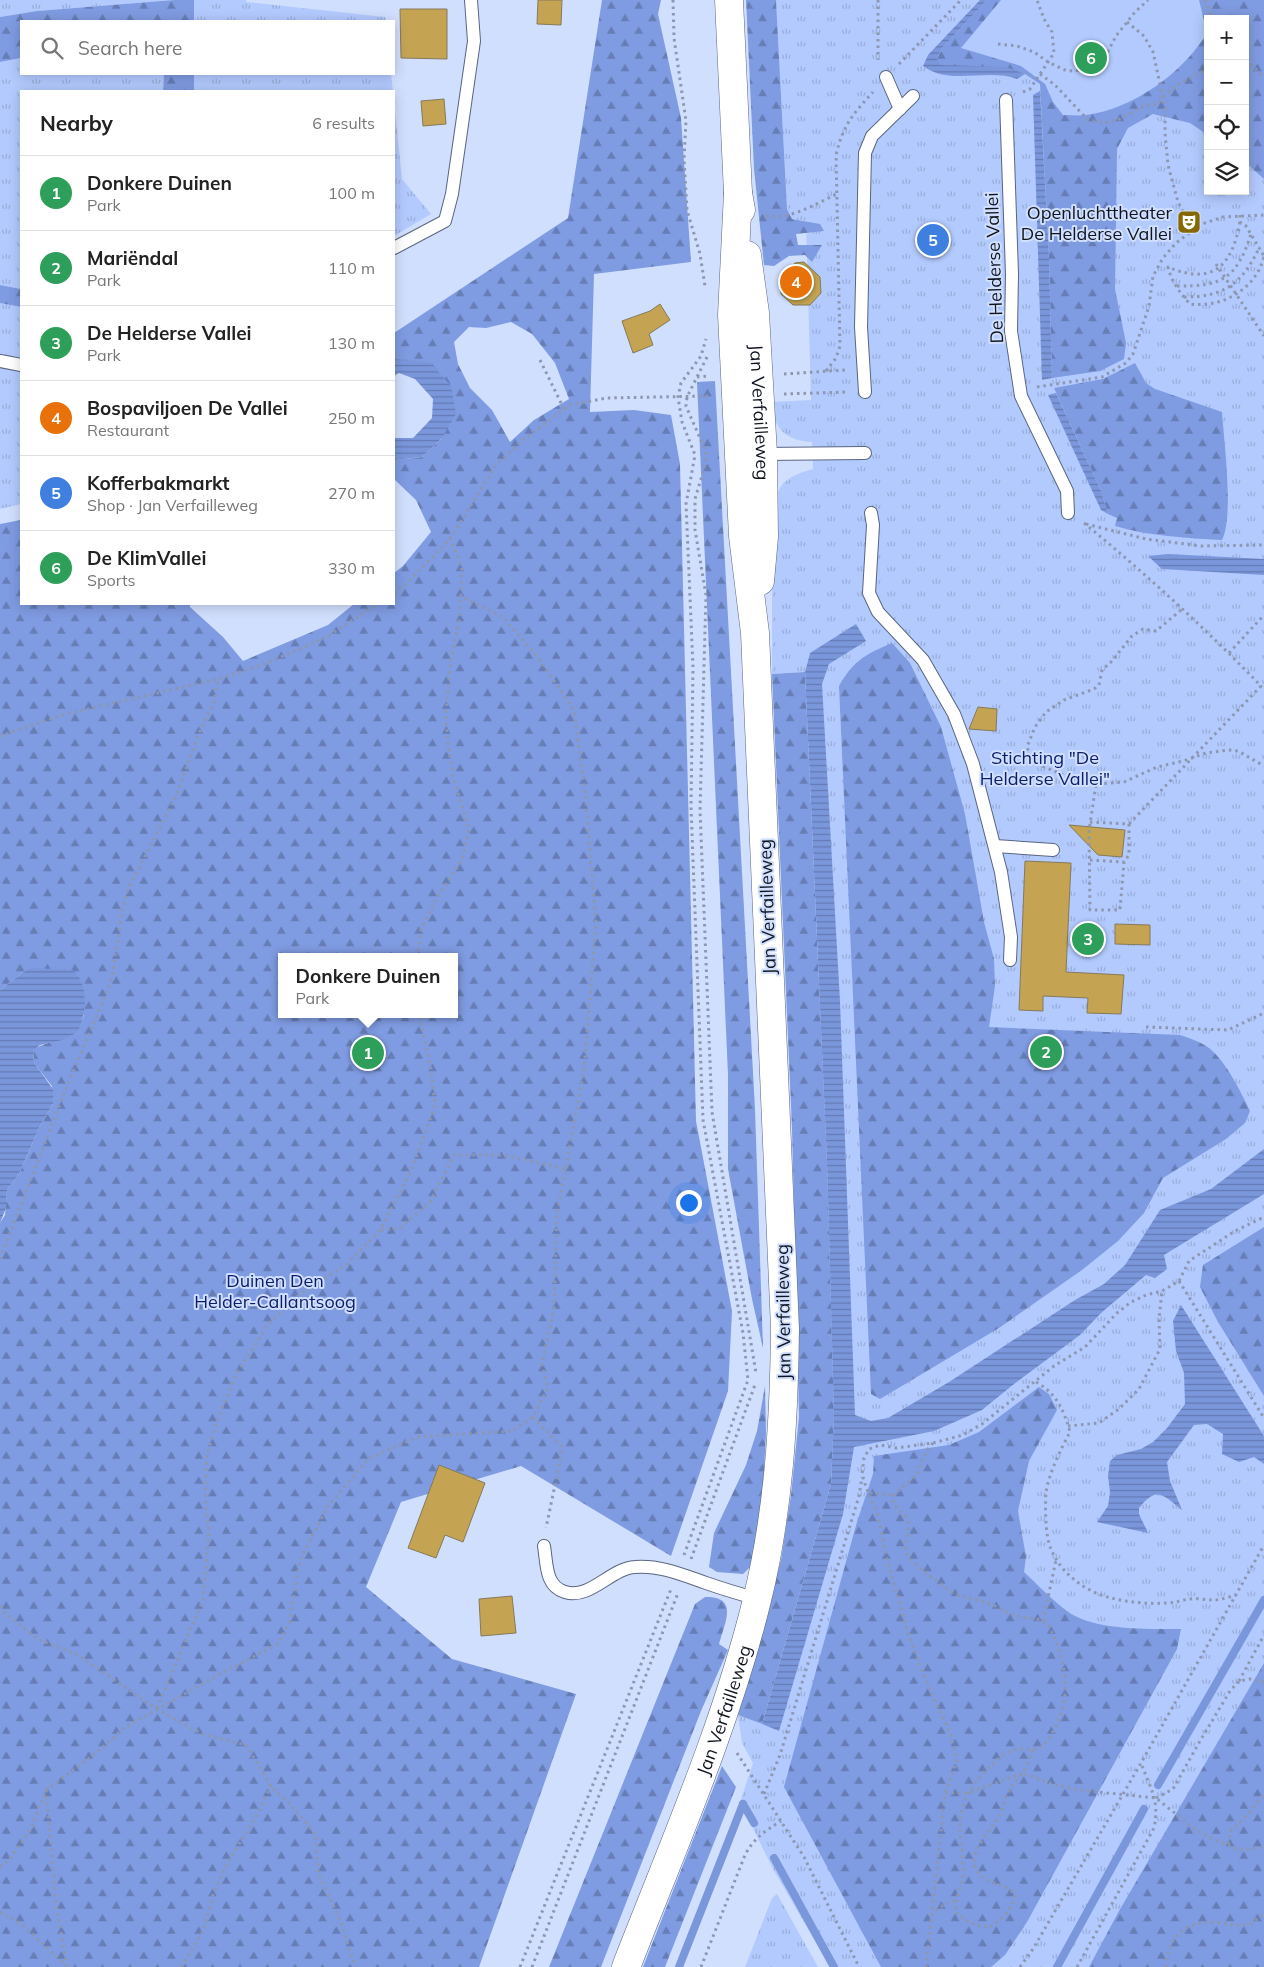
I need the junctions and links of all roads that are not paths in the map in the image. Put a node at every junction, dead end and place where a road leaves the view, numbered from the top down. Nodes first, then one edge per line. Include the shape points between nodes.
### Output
1 (471, 0) edge
2 (729, 0) edge
3 (886, 78) dead end
4 (913, 96) dead end
5 (1006, 100) road end
6 (900, 109) junction
7 (739, 202) junction
8 (395, 247) edge
9 (0, 360) edge
10 (20, 365) edge
11 (865, 392) dead end
12 (865, 453) dead end
13 (751, 454) junction
14 (871, 513) dead end
15 (1068, 513) road end
16 (995, 846) junction
17 (1053, 850) dead end
18 (1010, 960) dead end
19 (544, 1546) road end
20 (758, 1599) junction
21 (626, 1967) edge

1 - 8 lane via 474,41 452,194 445,221
2 - 7 street, Jan Verfailleweg
3 - 6 lane
4 - 6 lane
5 - 15 lane, De Helderse Vallei via 1011,331 1021,396 1067,491
6 - 11 lane via 872,136 865,153 862,327
7 - 13 street, Jan Verfailleweg via 732,315
7 - 13 street, Jan Verfailleweg via 755,313 758,374
9 - 10 lane
12 - 13 lane
13 - 20 street, Jan Verfailleweg via 743,536 755,632 786,1329 782,1435 769,1543
14 - 16 lane via 869,593 878,612 923,660 954,714 973,764
16 - 17 lane
16 - 18 lane via 1011,938
19 - 20 lane via 549,1579 555,1588 566,1593 583,1591 630,1567 648,1566
20 - 21 street, Jan Verfailleweg via 720,1728

